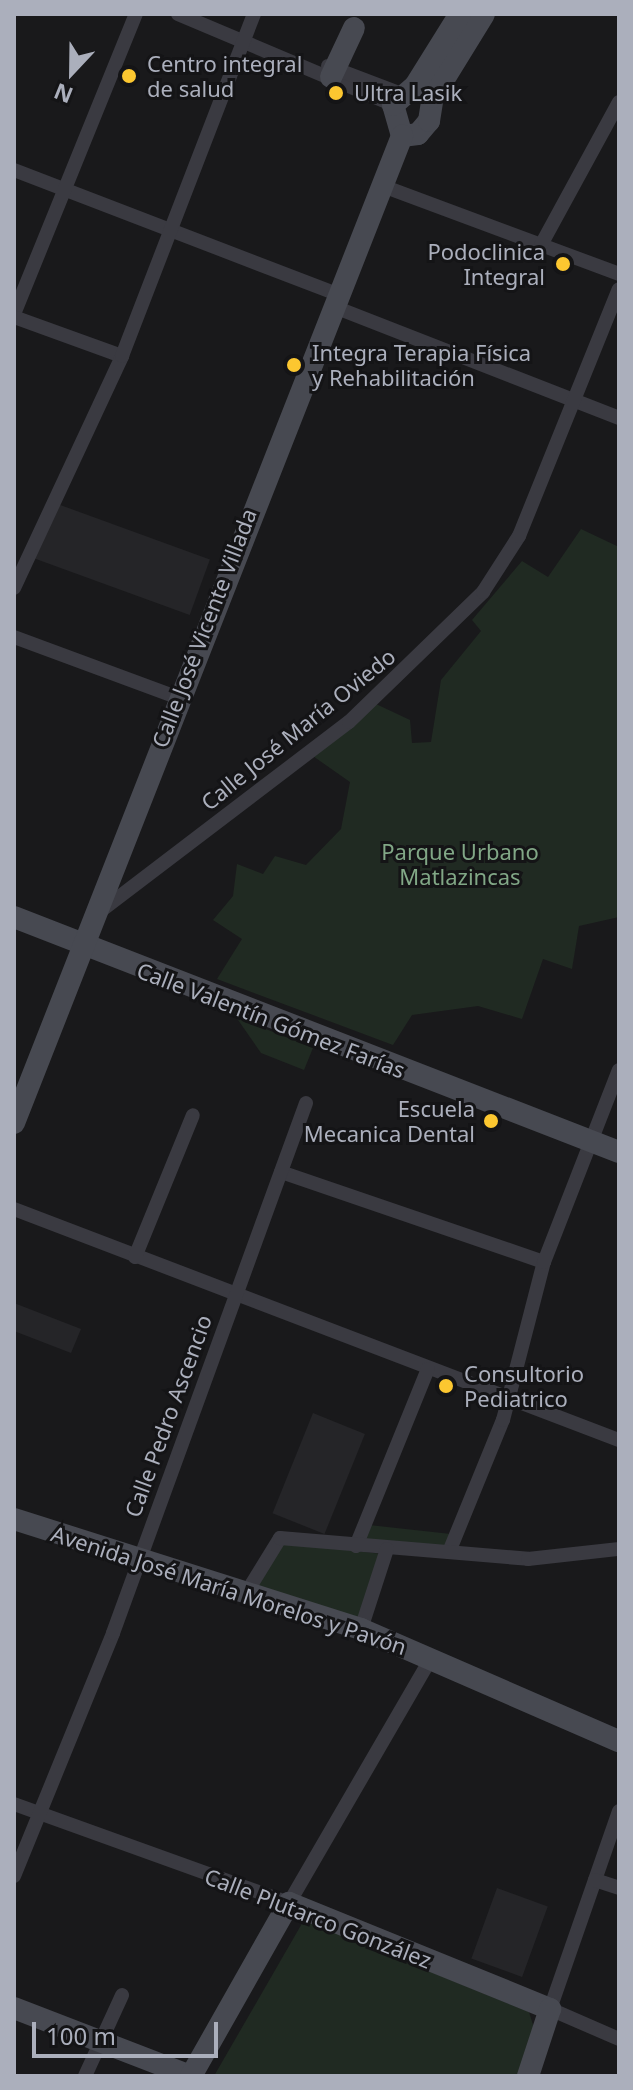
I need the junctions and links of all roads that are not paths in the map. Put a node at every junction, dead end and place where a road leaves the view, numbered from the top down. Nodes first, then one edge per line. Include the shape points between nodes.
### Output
1 (136, 14) edge
2 (178, 14) edge
3 (254, 14) edge
4 (460, 14) edge
5 (484, 14) edge
6 (358, 21) edge
7 (244, 38) junction
8 (328, 70) junction
9 (410, 95) junction
10 (619, 102) edge
11 (402, 136) junction
12 (14, 170) edge
13 (380, 185) junction
14 (62, 188) junction
15 (170, 231) junction
16 (541, 245) junction
17 (619, 274) edge
18 (619, 289) edge
19 (335, 300) junction
20 (14, 316) edge
21 (122, 356) junction
22 (572, 401) junction
23 (619, 418) edge
24 (14, 588) edge
25 (14, 637) edge
26 (176, 697) junction
27 (95, 916) junction
28 (14, 917) edge
29 (83, 946) junction
30 (619, 1070) edge
31 (306, 1103) dead end
32 (193, 1115) dead end
33 (14, 1123) edge
34 (589, 1141) junction
35 (619, 1152) edge
36 (281, 1172) junction
37 (14, 1209) edge
38 (135, 1257) junction
39 (544, 1262) junction
40 (236, 1295) junction
41 (428, 1369) junction
42 (508, 1398) junction
43 (619, 1440) edge
44 (14, 1519) edge
45 (356, 1546) junction
46 (387, 1549) junction
47 (619, 1549) edge
48 (449, 1552) junction
49 (139, 1562) junction
50 (245, 1595) junction
51 (361, 1629) junction
52 (431, 1658) junction
53 (619, 1741) edge
54 (14, 1804) edge
55 (619, 1811) edge
56 (39, 1814) junction
57 (14, 1876) edge
58 (595, 1880) junction
59 (619, 1888) edge
60 (289, 1903) junction
61 (122, 1995) dead end
62 (14, 2008) edge
63 (550, 2009) junction
64 (619, 2039) edge
65 (101, 2041) junction
66 (85, 2076) edge
67 (191, 2076) edge
68 (528, 2076) edge

1 - 14 street
2 - 7 street
3 - 7 street
4 - 9 main road
5 - 9 main road
6 - 8 main road
7 - 8 street
7 - 15 street
8 - 9 street
9 - 11 main road
9 - 11 main road via 424,127
10 - 16 street
11 - 13 main road, Calle José Vicente Villada
12 - 14 street
13 - 16 street
13 - 19 main road, Calle José Vicente Villada
14 - 15 street
14 - 20 street
15 - 19 street
15 - 21 street
16 - 17 street
18 - 22 street, Calle José María Oviedo
19 - 22 street
19 - 26 main road, Calle José Vicente Villada
20 - 21 street
21 - 24 street
22 - 23 street
22 - 27 street, Calle José María Oviedo via 542,480 495,578 407,671
25 - 26 street
26 - 27 main road, Calle José Vicente Villada
27 - 29 main road, Calle José Vicente Villada
28 - 29 main road, Calle Valentín Gómez Farías
29 - 33 main road, Calle José Vicente Villada
29 - 34 main road, Calle Valentín Gómez Farías
30 - 34 street
31 - 36 street, Calle Pedro Ascencio
32 - 38 street
34 - 35 main road, Calle Valentín Gómez Farías
34 - 39 street
36 - 39 street
36 - 40 street, Calle Pedro Ascencio
37 - 38 street
38 - 40 street
39 - 42 street
40 - 41 street
40 - 49 street, Calle Pedro Ascencio
41 - 42 street
41 - 45 street
42 - 43 street
42 - 48 street
44 - 49 main road, Avenida José María Morelos y Pavón
45 - 46 street
45 - 50 street via 277,1539
46 - 48 street
46 - 51 street
47 - 48 street via 541,1560
49 - 50 main road, Avenida José María Morelos y Pavón
49 - 56 street, Calle Pedro Ascencio
50 - 51 main road, Avenida José María Morelos y Pavón
51 - 52 main road, Avenida José María Morelos y Pavón
52 - 53 main road, Avenida José María Morelos y Pavón
52 - 60 street
54 - 56 street, Calle Plutarco González
55 - 58 street
56 - 57 street, Calle Pedro Ascencio
56 - 60 street, Calle Plutarco González
58 - 59 street
58 - 63 street
60 - 63 main road, Calle Plutarco González
60 - 67 main road
61 - 65 street
62 - 65 main road
63 - 64 street, Calle Plutarco González
63 - 68 main road
65 - 66 street
65 - 67 main road

